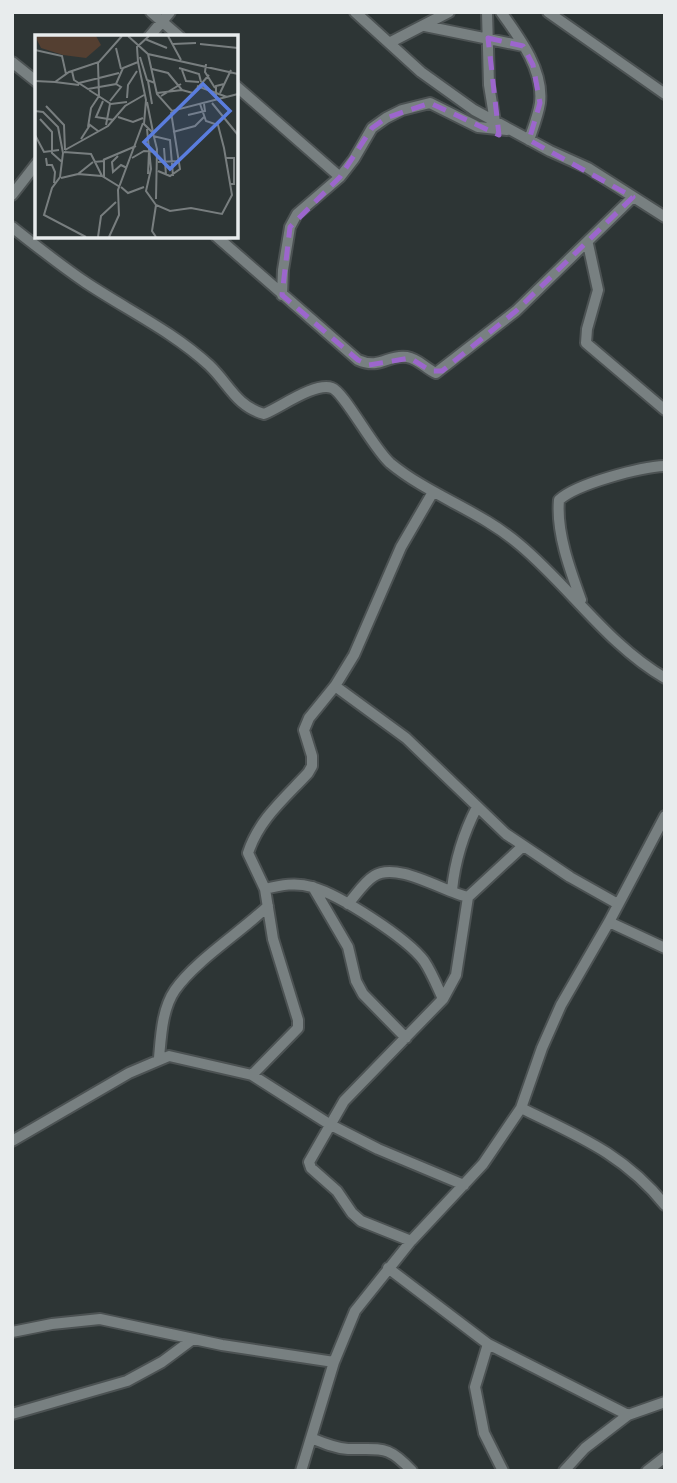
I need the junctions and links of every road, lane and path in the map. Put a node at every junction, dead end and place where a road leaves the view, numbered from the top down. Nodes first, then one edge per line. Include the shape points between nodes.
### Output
1 (151, 12) edge
2 (355, 12) edge
3 (449, 12) edge
4 (487, 12) edge
5 (501, 12) edge
6 (548, 12) edge
7 (166, 17) edge
8 (425, 26) junction
9 (151, 35) edge
10 (179, 35) edge
11 (488, 38) junction
12 (388, 43) junction
13 (523, 46) junction
14 (12, 62) edge
15 (35, 80) edge
16 (238, 88) edge
17 (665, 94) edge
18 (495, 122) junction
19 (510, 130) junction
20 (529, 140) junction
21 (35, 166) edge
22 (340, 177) junction
23 (12, 195) edge
24 (633, 197) junction
25 (665, 217) edge
26 (12, 227) edge
27 (218, 238) edge
28 (588, 244) junction
29 (282, 295) junction
30 (665, 410) edge
31 (665, 466) edge
32 (433, 492) junction
33 (583, 606) junction
34 (665, 678) edge
35 (335, 686) junction
36 (477, 807) junction
37 (665, 816) edge
38 (523, 846) junction
39 (313, 887) junction
40 (265, 889) junction
41 (452, 890) junction
42 (468, 897) junction
43 (348, 904) junction
44 (618, 904) junction
45 (268, 906) junction
46 (608, 922) junction
47 (665, 948) edge
48 (443, 999) junction
49 (406, 1038) junction
50 (159, 1058) junction
51 (252, 1075) junction
52 (521, 1108) junction
53 (329, 1124) junction
54 (12, 1141) edge
55 (464, 1185) junction
56 (665, 1205) edge
57 (411, 1241) junction
58 (388, 1268) junction
59 (12, 1332) edge
60 (193, 1339) junction
61 (488, 1344) junction
62 (334, 1362) junction
63 (665, 1402) edge
64 (12, 1415) edge
65 (628, 1415) junction
66 (311, 1438) junction
67 (665, 1457) edge
68 (570, 1468) edge
69 (301, 1471) edge
70 (412, 1471) edge
71 (503, 1471) edge
72 (647, 1471) edge

1 - 7 street
2 - 12 street
3 - 8 street
4 - 11 street
5 - 13 street
6 - 17 street
7 - 9 street
7 - 10 street
8 - 11 street
8 - 12 street
11 - 13 street
11 - 18 street
12 - 18 street via 421,72
13 - 20 street via 540,90
14 - 15 street
16 - 22 street
18 - 19 street
19 - 20 street
19 - 22 street via 478,127 430,103 421,104 372,128
20 - 24 street via 588,168
21 - 23 street
22 - 29 street via 298,214 290,227
24 - 25 street
24 - 28 street
26 - 32 street via 83,281 188,347 250,410 264,414 320,387 333,388 390,463
27 - 29 street
28 - 29 street via 516,311 436,373 410,358 369,365 358,360
28 - 30 street via 598,290 586,344
31 - 33 street via 585,485 559,500 563,539
32 - 33 street via 518,543
32 - 35 street via 401,547 363,637
33 - 34 street via 638,660
35 - 36 street via 406,738
35 - 40 street via 304,730 312,766 253,836 248,853
36 - 38 street
36 - 41 street via 462,841
37 - 44 street
38 - 42 street
38 - 44 street
39 - 40 street via 286,884
39 - 43 street
39 - 49 street via 348,947 363,994
40 - 45 street
41 - 42 street
41 - 43 street via 383,871
42 - 48 street via 456,975
43 - 48 street via 422,958
44 - 46 street
45 - 50 street via 175,990 162,1027
45 - 51 street via 298,1028
46 - 47 street
46 - 52 street via 561,1005
48 - 49 street
49 - 53 street via 344,1101
50 - 51 street via 177,1057
50 - 54 street
51 - 53 street
52 - 55 street
52 - 56 street via 602,1149 627,1166
53 - 55 street
53 - 57 street via 311,1156 311,1168 361,1221
55 - 57 street
57 - 58 street
58 - 61 street
58 - 62 street via 355,1311
59 - 60 street via 100,1320
60 - 62 street
60 - 64 street via 127,1381
61 - 65 street
61 - 71 street via 475,1387 484,1433
62 - 66 street
63 - 65 street
65 - 68 street via 593,1442
66 - 69 street
66 - 70 street via 333,1447 385,1449
67 - 72 street

